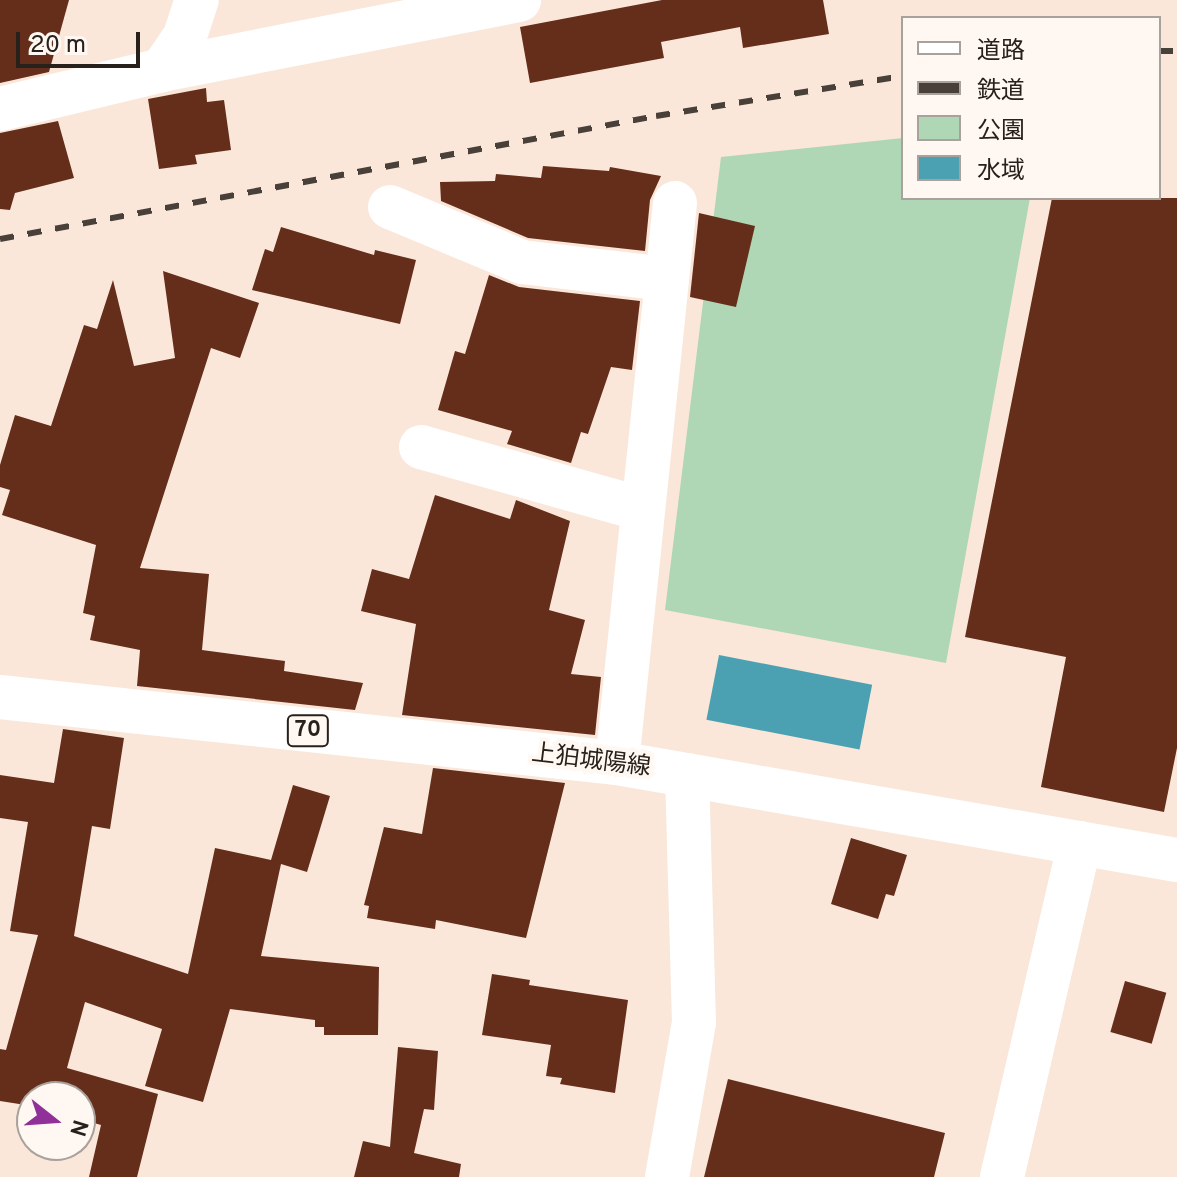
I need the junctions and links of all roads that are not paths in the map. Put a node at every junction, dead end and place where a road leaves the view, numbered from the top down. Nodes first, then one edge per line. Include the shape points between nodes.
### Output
1 (197, 0) edge
2 (519, 0) edge
3 (162, 70) junction
4 (0, 109) edge
5 (675, 203) dead end
6 (390, 207) dead end
7 (667, 279) junction
8 (421, 447) dead end
9 (642, 509) junction
10 (0, 697) edge
11 (617, 763) junction
12 (687, 775) junction
13 (1080, 843) junction
14 (1177, 860) edge
15 (667, 1177) edge
16 (1002, 1177) edge

1 - 3 street via 185,36
2 - 3 street
3 - 4 street
5 - 7 street
6 - 7 street via 522,262
7 - 9 street
8 - 9 street
9 - 11 street
10 - 11 street, 上狛城陽線 / 70
11 - 12 street, 上狛城陽線 / 70
12 - 13 street, 上狛城陽線 / 70
12 - 15 street via 694,1023
13 - 14 street, 上狛城陽線 / 70
13 - 16 street

